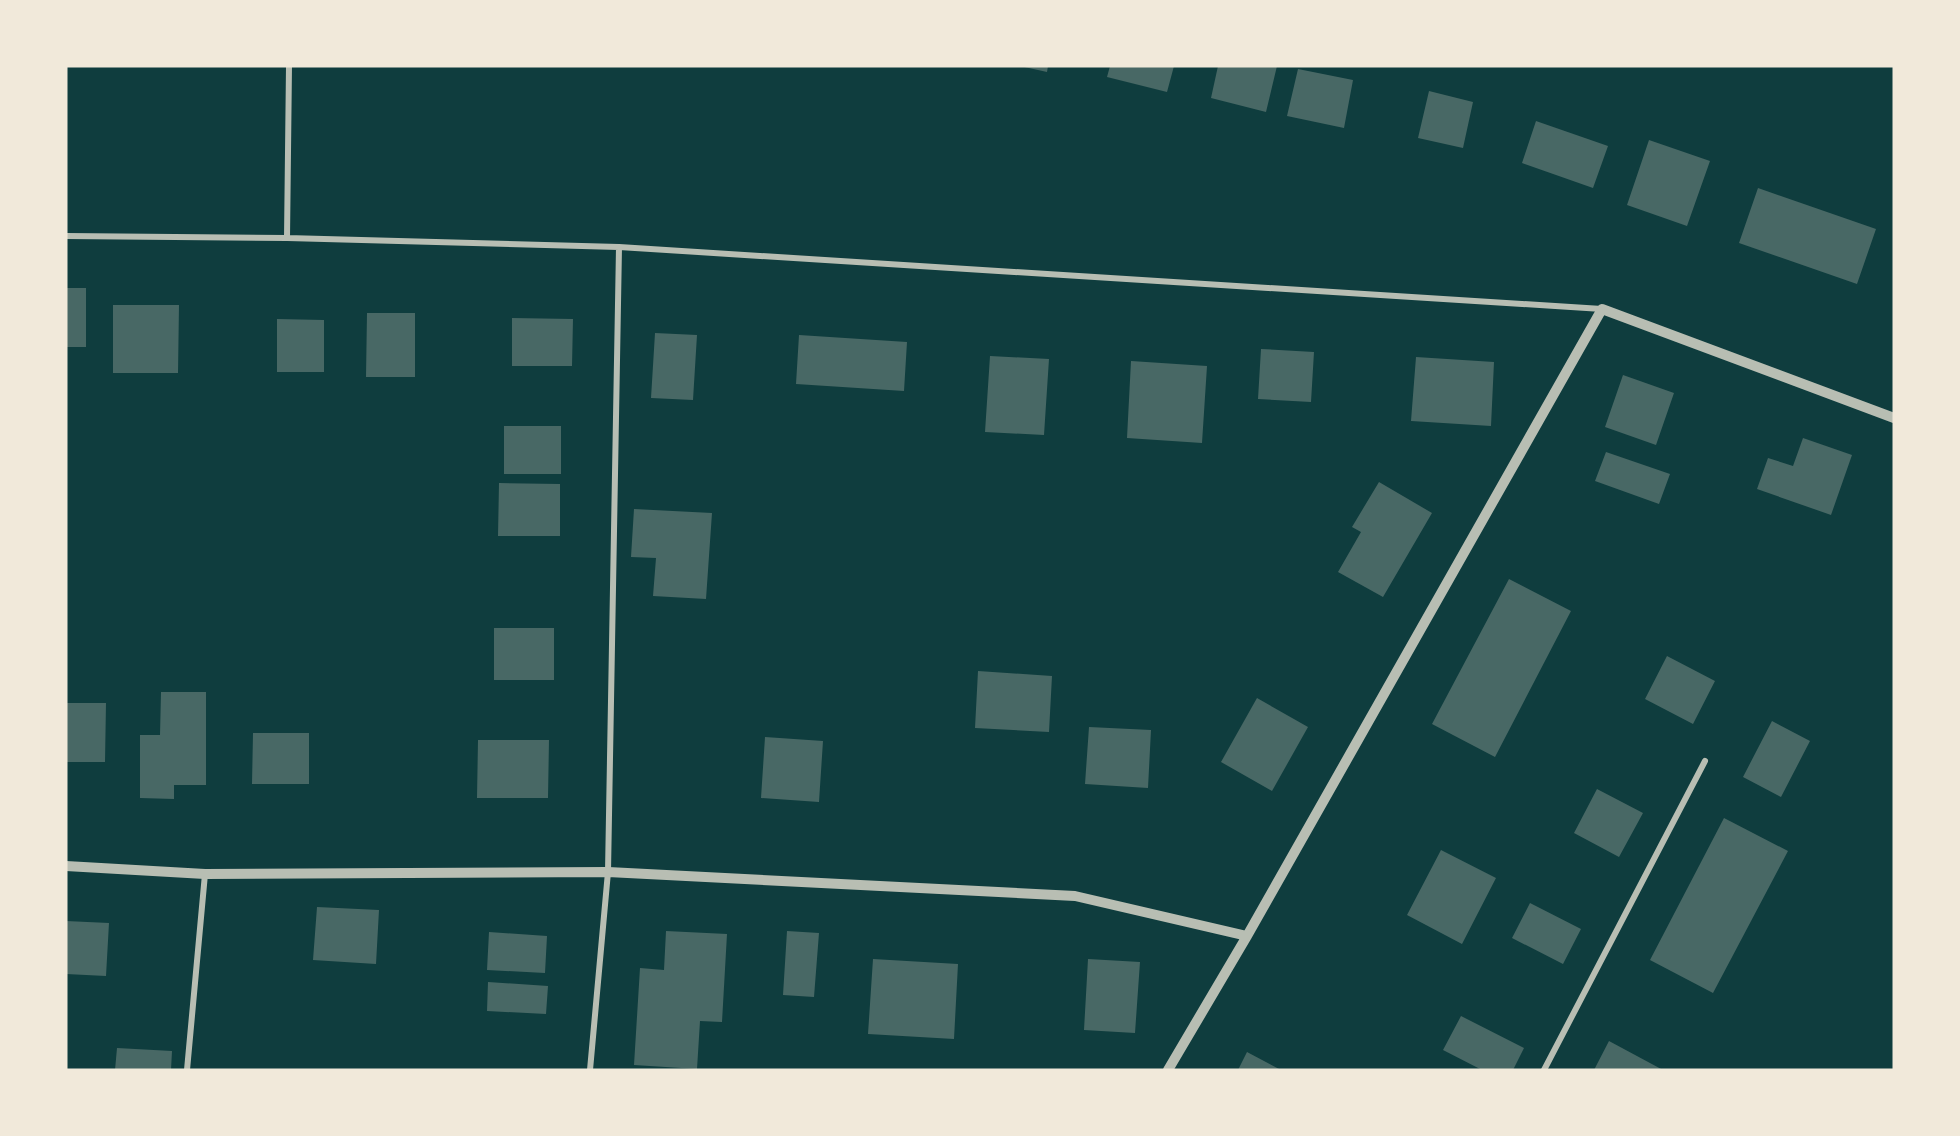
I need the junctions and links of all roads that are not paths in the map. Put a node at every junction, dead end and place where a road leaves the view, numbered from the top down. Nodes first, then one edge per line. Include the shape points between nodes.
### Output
1 (289, 66) edge
2 (66, 236) edge
3 (287, 238) junction
4 (619, 247) junction
5 (1602, 309) junction
6 (1894, 418) edge
7 (1705, 761) dead end
8 (66, 866) edge
9 (608, 872) junction
10 (205, 874) junction
11 (1247, 936) junction
12 (187, 1070) edge
13 (590, 1070) edge
14 (1168, 1070) edge
15 (1544, 1070) edge

1 - 3 street
2 - 3 street
3 - 4 street
4 - 5 street
4 - 9 street
5 - 6 street
5 - 11 street
7 - 15 street
8 - 10 street
9 - 10 street
9 - 11 street via 1075,896
9 - 13 street
10 - 12 street
11 - 14 street

